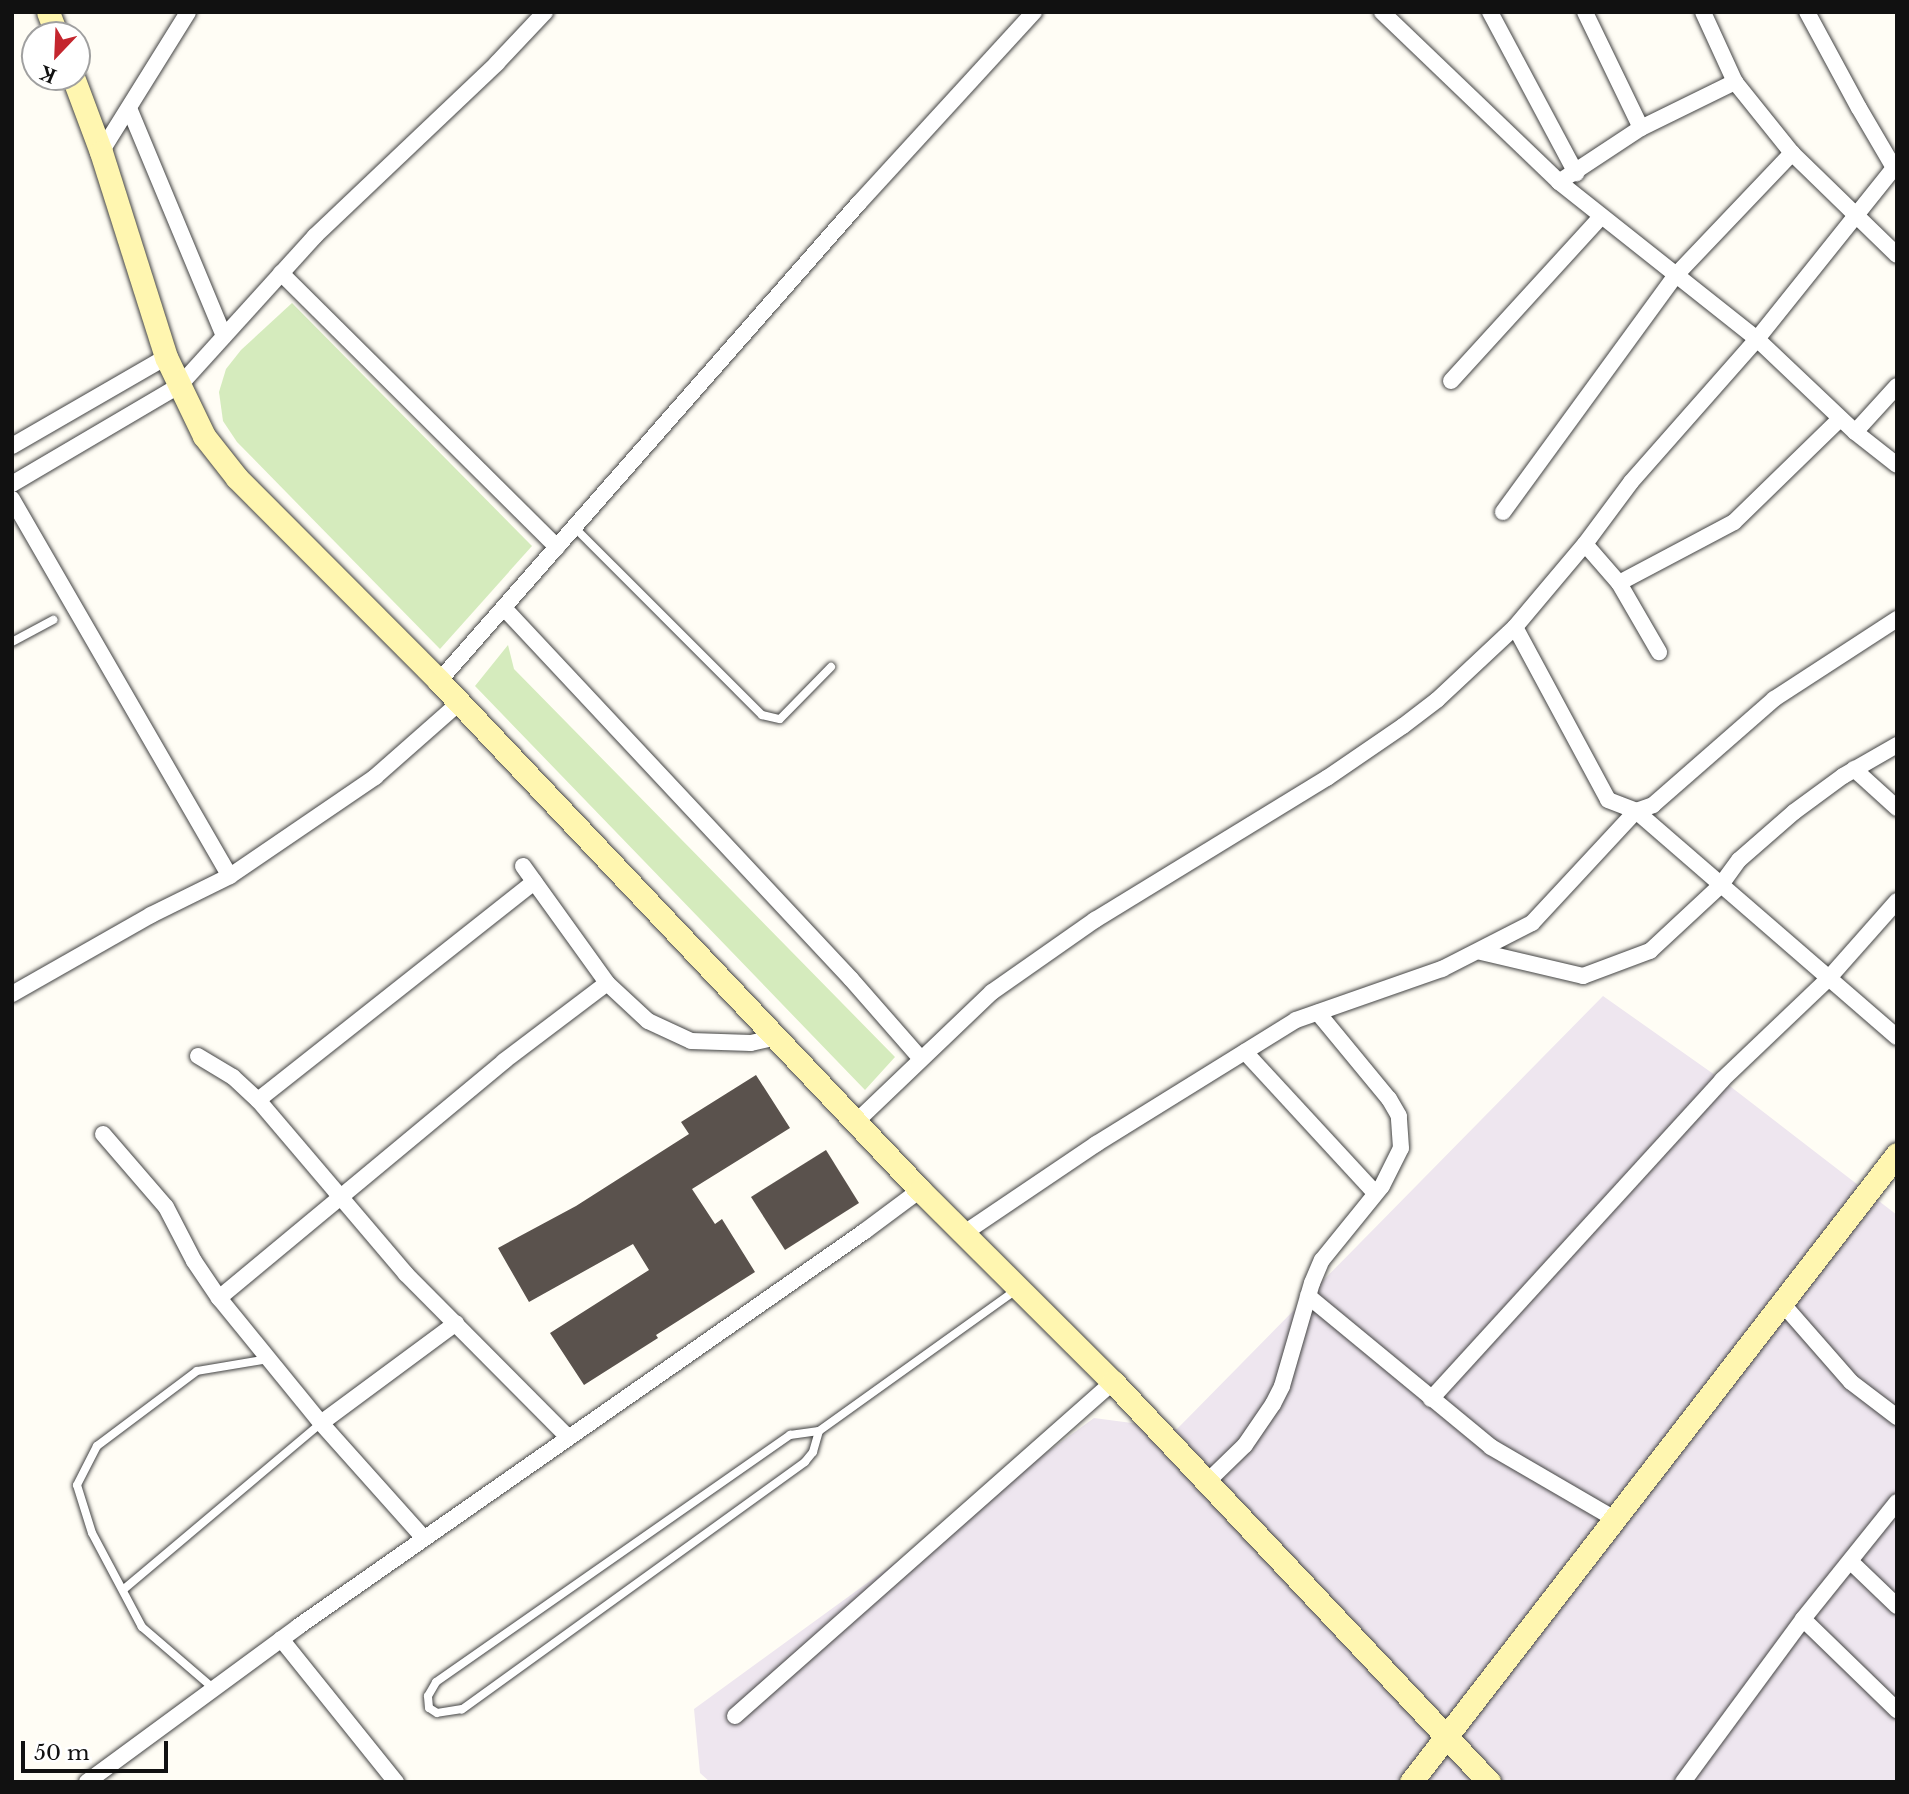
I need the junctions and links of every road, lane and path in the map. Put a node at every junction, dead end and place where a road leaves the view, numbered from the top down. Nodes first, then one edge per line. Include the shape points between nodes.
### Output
1 (188, 12) edge
2 (545, 12) edge
3 (1034, 12) edge
4 (1382, 12) edge
5 (1490, 12) edge
6 (1585, 12) edge
7 (1703, 12) edge
8 (1807, 12) edge
9 (1735, 82) junction
10 (78, 91) edge
11 (129, 108) junction
12 (1641, 128) junction
13 (102, 152) junction
14 (1792, 153) junction
15 (1896, 167) edge
16 (1576, 173) junction
17 (1559, 182) junction
18 (1854, 215) junction
19 (1601, 217) junction
20 (1897, 255) edge
21 (281, 273) junction
22 (1675, 275) junction
23 (225, 336) junction
24 (1757, 339) junction
25 (166, 356) junction
26 (1451, 381) dead end
27 (180, 385) junction
28 (1897, 386) edge
29 (1840, 419) junction
30 (1855, 432) junction
31 (12, 446) edge
32 (1897, 465) edge
33 (12, 484) edge
34 (12, 499) edge
35 (1503, 512) dead end
36 (574, 527) junction
37 (1585, 544) junction
38 (557, 547) junction
39 (1619, 583) junction
40 (504, 608) junction
41 (1897, 619) edge
42 (53, 620) dead end
43 (1515, 627) junction
44 (12, 642) edge
45 (1659, 652) dead end
46 (831, 667) dead end
47 (439, 681) junction
48 (460, 702) junction
49 (1897, 745) edge
50 (1854, 769) junction
51 (1897, 807) edge
52 (1636, 811) junction
53 (523, 866) dead end
54 (230, 876) junction
55 (534, 882) junction
56 (1720, 886) junction
57 (1897, 901) edge
58 (1481, 952) junction
59 (1828, 979) junction
60 (607, 983) junction
61 (12, 994) edge
62 (1318, 1013) junction
63 (776, 1037) junction
64 (1897, 1037) edge
65 (1245, 1052) junction
66 (198, 1056) dead end
67 (921, 1059) junction
68 (258, 1100) junction
69 (857, 1121) junction
70 (103, 1134) dead end
71 (1897, 1154) edge
72 (920, 1190) junction
73 (1375, 1193) junction
74 (338, 1197) junction
75 (963, 1234) junction
76 (1017, 1289) junction
77 (1308, 1296) junction
78 (219, 1298) junction
79 (1781, 1302) junction
80 (456, 1324) junction
81 (269, 1359) junction
82 (1113, 1382) junction
83 (1431, 1399) junction
84 (1897, 1417) edge
85 (321, 1423) junction
86 (819, 1431) junction
87 (568, 1437) junction
88 (1207, 1482) junction
89 (1897, 1502) edge
90 (1614, 1518) junction
91 (424, 1538) junction
92 (1850, 1561) junction
93 (124, 1589) junction
94 (1897, 1605) edge
95 (1803, 1619) junction
96 (281, 1639) junction
97 (213, 1688) junction
98 (1897, 1710) edge
99 (735, 1716) dead end
100 (1446, 1734) junction
101 (87, 1782) edge
102 (396, 1782) edge
103 (1410, 1782) edge
104 (1489, 1782) edge
105 (1683, 1782) edge

1 - 11 street
2 - 21 street
3 - 36 street
4 - 17 street
5 - 16 street
6 - 12 street
7 - 9 street
8 - 15 street
9 - 12 street
9 - 14 street
10 - 13 street
11 - 13 street
11 - 23 street
12 - 16 street
13 - 25 street
14 - 18 street
14 - 22 street
15 - 18 street
16 - 17 street
17 - 19 street
18 - 20 street
18 - 24 street
19 - 22 street
19 - 26 street
21 - 23 street
21 - 38 street
22 - 24 street
22 - 35 street
23 - 27 street
24 - 29 street
24 - 37 street via 1631,482
25 - 27 street
25 - 31 street
27 - 33 street
27 - 47 street via 204,436 237,478
28 - 30 street
29 - 30 street
29 - 39 street via 1734,522
30 - 32 street
34 - 54 street
36 - 38 street
36 - 46 lane via 762,715 780,719
37 - 39 street
37 - 43 street
38 - 40 street
39 - 45 street
40 - 47 street
40 - 67 street
41 - 52 street via 1773,699 1653,805
42 - 44 lane
43 - 52 street via 1608,800
43 - 67 street via 1403,726 1033,961 992,992
47 - 48 street
48 - 54 street via 374,777
48 - 63 street
49 - 50 street
50 - 51 street
50 - 56 street via 1739,860
52 - 56 street
52 - 58 street via 1532,923
53 - 55 street
54 - 61 street
55 - 60 street
55 - 68 street
56 - 58 street via 1650,951 1590,975
56 - 59 street
57 - 59 street
58 - 62 street
59 - 64 street
59 - 83 street via 1721,1080
60 - 63 street via 648,1021 691,1041 751,1043
60 - 74 street
62 - 65 street via 1296,1020
62 - 73 street via 1399,1116 1401,1148
63 - 69 street
65 - 73 street
65 - 75 street via 1096,1143
66 - 68 street via 233,1077
67 - 69 street
68 - 74 street
69 - 72 street
70 - 78 street via 166,1207
71 - 79 street
72 - 75 street
72 - 87 street
73 - 77 street via 1322,1261
74 - 78 street
74 - 80 street
75 - 76 street
76 - 82 street
76 - 86 lane
77 - 83 street
77 - 88 street via 1273,1404 1245,1444
78 - 81 street
79 - 84 street via 1851,1382
79 - 90 street
80 - 85 street
80 - 87 street
81 - 85 street
81 - 93 lane via 197,1371 97,1446 77,1485 92,1533
82 - 88 street
82 - 99 street
83 - 90 street via 1523,1468
85 - 91 street
85 - 93 lane
86 - 86 lane via 790,1435 436,1682 428,1696 429,1708 437,1713 462,1710 805,1462
87 - 91 street
88 - 100 street
89 - 92 street
90 - 100 street
91 - 96 street
92 - 94 street
92 - 95 street
93 - 97 lane via 142,1627
95 - 98 street
95 - 105 street
96 - 97 street
96 - 102 street
97 - 101 street
100 - 103 street
100 - 104 street

